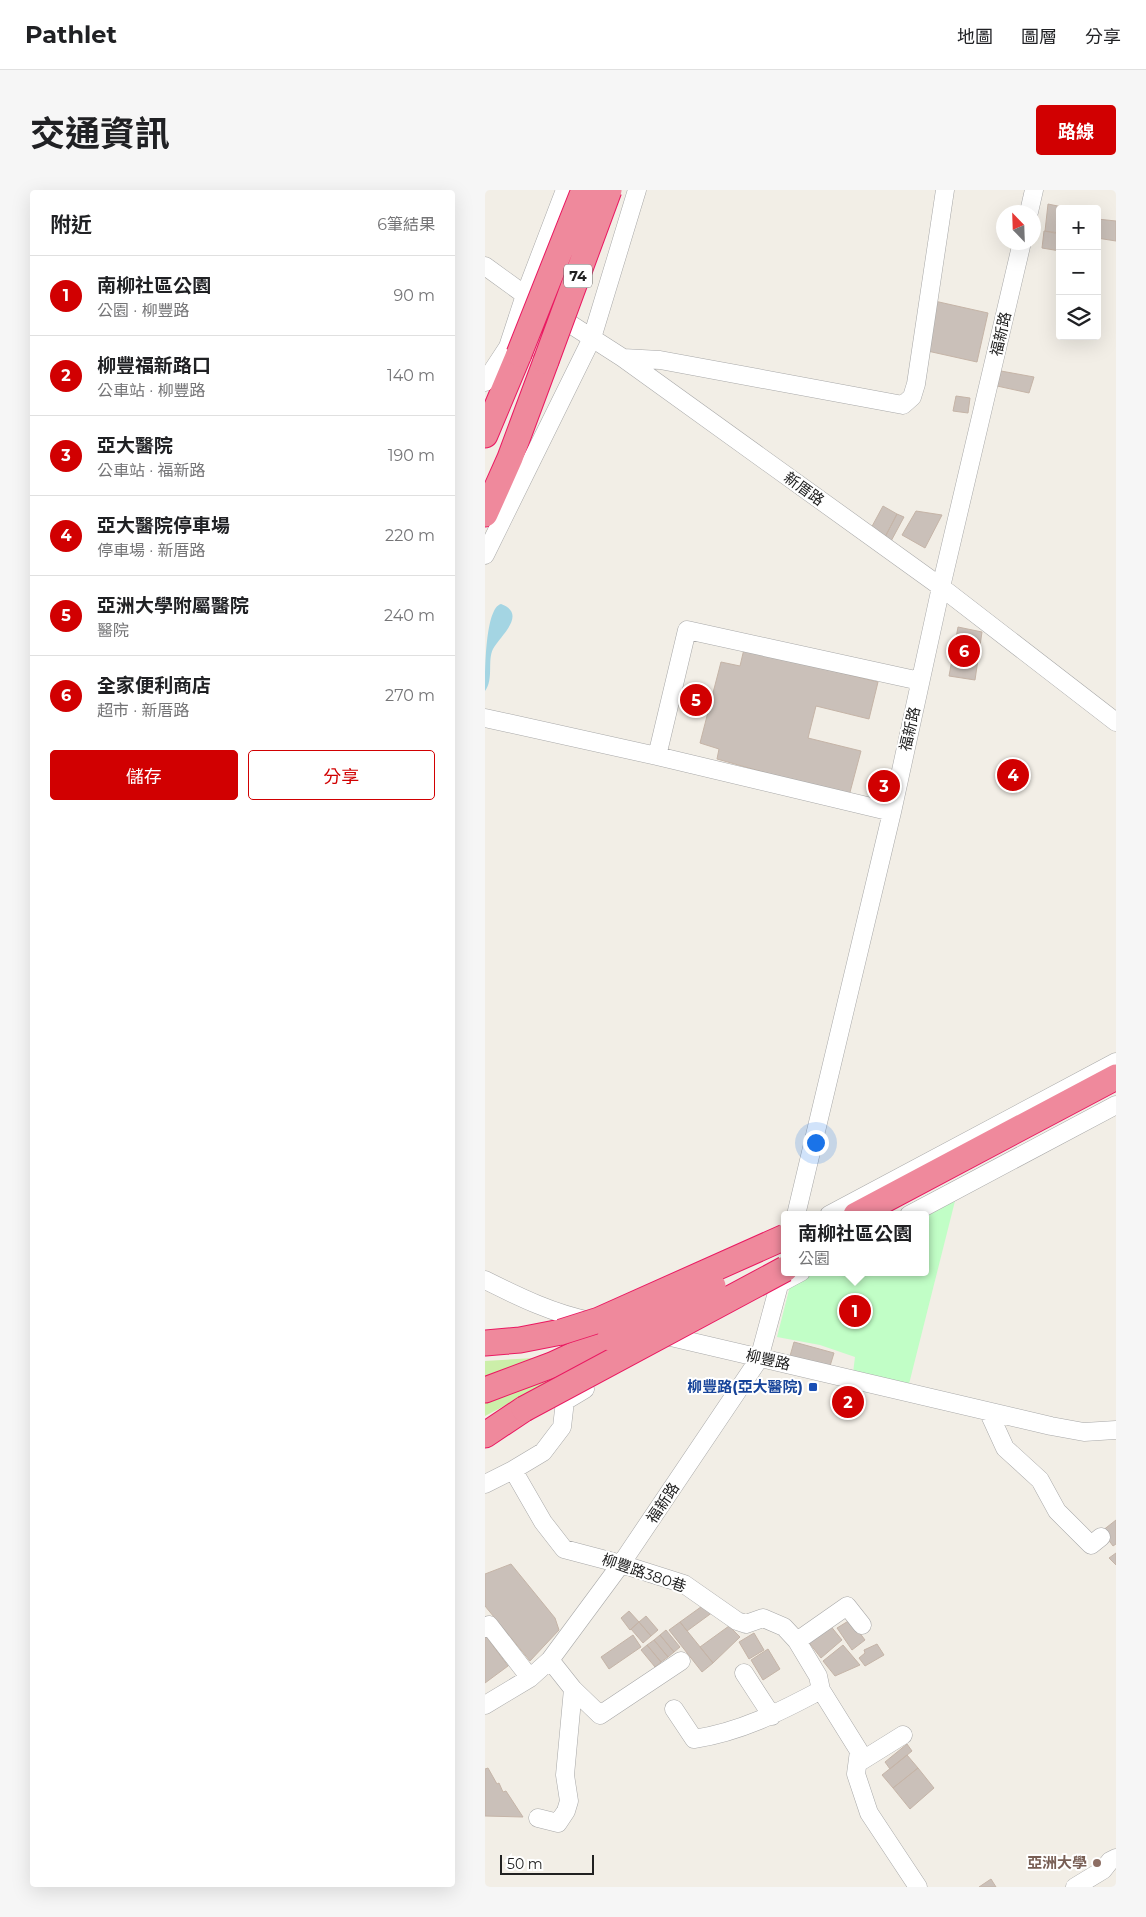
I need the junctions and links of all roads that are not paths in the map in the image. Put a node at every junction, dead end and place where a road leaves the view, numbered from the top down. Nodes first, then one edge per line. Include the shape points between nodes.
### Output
1 (565, 190) edge
2 (584, 190) edge
3 (609, 190) edge
4 (637, 190) edge
5 (945, 190) edge
6 (1034, 190) edge
7 (1031, 205) edge
8 (1020, 250) edge
9 (485, 266) edge
10 (525, 295) junction
11 (592, 338) junction
12 (519, 354) junction
13 (623, 358) junction
14 (546, 361) junction
15 (485, 382) edge
16 (485, 406) edge
17 (485, 434) edge
18 (485, 502) edge
19 (485, 514) edge
20 (485, 555) edge
21 (941, 587) junction
22 (920, 681) junction
23 (1097, 708) junction
24 (1116, 708) edge
25 (485, 718) edge
26 (1116, 722) edge
27 (657, 756) junction
28 (892, 812) junction
29 (1116, 1062) edge
30 (1116, 1077) edge
31 (1116, 1090) edge
32 (1116, 1105) edge
33 (797, 1211) edge
34 (837, 1211) edge
35 (864, 1211) edge
36 (892, 1211) edge
37 (917, 1211) edge
38 (781, 1239) edge
39 (781, 1239) edge
40 (781, 1252) edge
41 (783, 1276) edge
42 (485, 1280) edge
43 (599, 1322) junction
44 (672, 1337) junction
45 (485, 1343) edge
46 (759, 1359) junction
47 (496, 1383) edge
48 (485, 1390) edge
49 (524, 1409) junction
50 (989, 1413) junction
51 (485, 1429) edge
52 (1116, 1430) edge
53 (485, 1435) edge
54 (513, 1470) junction
55 (485, 1484) edge
56 (1101, 1537) dead end
57 (621, 1564) junction
58 (862, 1625) dead end
59 (485, 1628) edge
60 (797, 1641) junction
61 (550, 1660) junction
62 (681, 1661) dead end
63 (744, 1673) dead end
64 (530, 1678) junction
65 (573, 1689) junction
66 (821, 1690) junction
67 (485, 1705) edge
68 (674, 1709) dead end
69 (772, 1716) junction
70 (903, 1735) dead end
71 (858, 1762) junction
72 (538, 1818) dead end
73 (1116, 1858) edge
74 (919, 1887) edge
75 (1075, 1887) edge

1 - 10 street
2 - 12 highway, 74, bridge
3 - 14 highway, 74, bridge
4 - 11 street
5 - 13 street via 916,384 912,397 903,405 660,360
6 - 7 street
8 - 21 street, 福新路
9 - 10 street, 新厝路
10 - 11 street, 新厝路
10 - 15 street via 508,347
11 - 13 street, 新厝路
11 - 20 street
12 - 16 highway via 496,382
12 - 17 highway, 74
13 - 21 street, 新厝路
14 - 18 highway, 74
14 - 19 highway via 511,458
21 - 22 street, 福新路
21 - 23 street, 新厝路
22 - 27 street via 687,630
22 - 28 street, 福新路
23 - 24 street
23 - 26 street, 新厝路
25 - 27 street
27 - 28 street
28 - 33 street, 福新路
29 - 34 street
30 - 35 highway
31 - 36 highway
32 - 37 street
38 - 43 street
39 - 45 highway, bridge via 599,1320 561,1332
40 - 47 highway, bridge via 552,1365
41 - 44 street
41 - 46 street, 福新路
41 - 49 highway, bridge
42 - 43 street, 柳豐路 via 567,1316
43 - 44 street, 柳豐路
44 - 46 street, 柳豐路
44 - 54 street via 565,1401 562,1427 543,1452
46 - 50 street, 柳豐路
46 - 57 street, 福新路
47 - 48 highway
49 - 51 highway
49 - 53 highway
50 - 52 street, 柳豐路 via 1084,1432
50 - 56 street via 1005,1448 1040,1480 1064,1519 1091,1545
54 - 55 street
54 - 57 street, 柳豐路380巷 via 543,1522 564,1550
57 - 60 street, 柳豐路380巷 via 684,1584 737,1621 746,1624 763,1618 784,1627
57 - 61 street, 福新路
58 - 60 street via 847,1606
59 - 64 street via 489,1625
60 - 66 street, 柳豐路380巷 via 818,1676
61 - 64 street, 福新路
61 - 65 street
62 - 65 street via 600,1716
63 - 69 street
64 - 67 street, 福新路
65 - 72 street via 565,1775 569,1801 558,1823
66 - 69 street
66 - 71 street, 柳豐路380巷 via 859,1751
68 - 69 street via 694,1739
70 - 71 street
71 - 74 street, 柳豐路380巷 via 856,1774 869,1813
73 - 75 street

